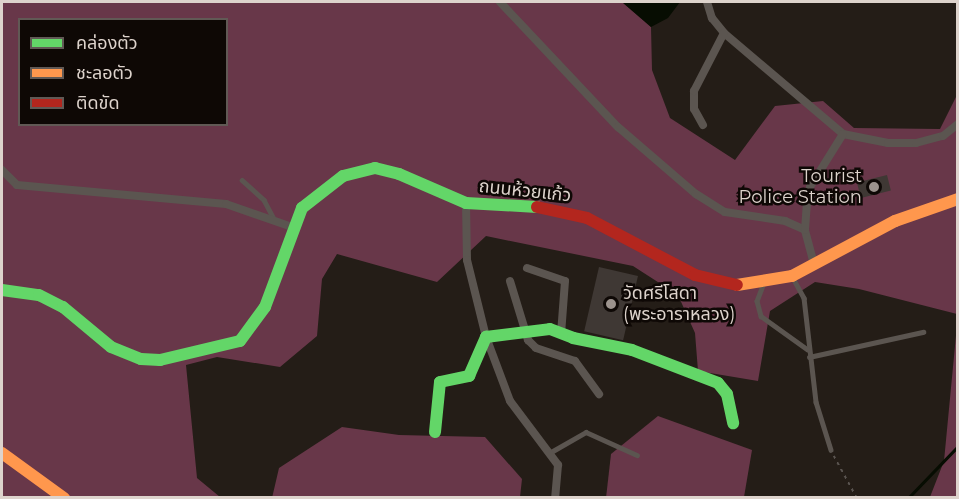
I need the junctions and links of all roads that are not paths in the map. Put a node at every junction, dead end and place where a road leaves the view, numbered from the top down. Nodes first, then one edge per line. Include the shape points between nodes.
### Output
1 (500, 2) edge
2 (707, 2) edge
3 (723, 33) junction
4 (957, 124) edge
5 (703, 125) dead end
6 (843, 134) junction
7 (2, 170) edge
8 (242, 180) dead end
9 (957, 199) edge
10 (466, 203) junction
11 (276, 222) junction
12 (292, 228) junction
13 (805, 230) junction
14 (814, 264) junction
15 (527, 268) dead end
16 (792, 276) junction
17 (510, 281) dead end
18 (764, 283) junction
19 (2, 290) edge
20 (523, 332) junction
21 (923, 332) dead end
22 (561, 333) junction
23 (486, 337) junction
24 (807, 349) junction
25 (808, 357) junction
26 (599, 394) dead end
27 (733, 423) dead end
28 (435, 432) dead end
29 (831, 450) road end
30 (551, 452) junction
31 (2, 453) edge
32 (637, 455) dead end
33 (64, 498) edge
34 (555, 498) edge

1 - 13 street via 618,127 696,194 725,212 786,221
2 - 3 street
3 - 5 street via 694,90 694,109
3 - 6 street
4 - 6 street via 943,136 916,143 888,143
6 - 13 street via 810,187
7 - 11 street via 17,185 226,204
8 - 11 lane via 264,200
9 - 14 main road, ถนนห้วยแก้ว via 895,221
10 - 12 main road, ถนนห้วยแก้ว via 399,174 375,168 358,170 316,195 302,208
10 - 18 main road, ถนนห้วยแก้ว via 565,211 597,223 695,275 731,286
10 - 23 street via 467,260
11 - 12 street
12 - 19 main road, ถนนห้วยแก้ว via 265,307 240,340 223,348 160,360 141,358 111,347 63,307 39,295
13 - 14 street
14 - 16 main road, ถนนห้วยแก้ว
15 - 22 street via 565,281
16 - 18 main road, ถนนห้วยแก้ว
16 - 24 lane via 804,298
17 - 20 street
18 - 24 lane via 757,301 761,316
20 - 22 main road via 550,329
20 - 23 main road
20 - 26 street via 533,346 581,366
21 - 25 lane
22 - 27 main road via 632,350 718,383 727,394
23 - 28 main road via 469,376 440,382
23 - 30 street via 510,401
24 - 25 lane
25 - 29 lane via 816,402
30 - 32 lane via 586,432
30 - 34 street via 558,465
31 - 33 main road

